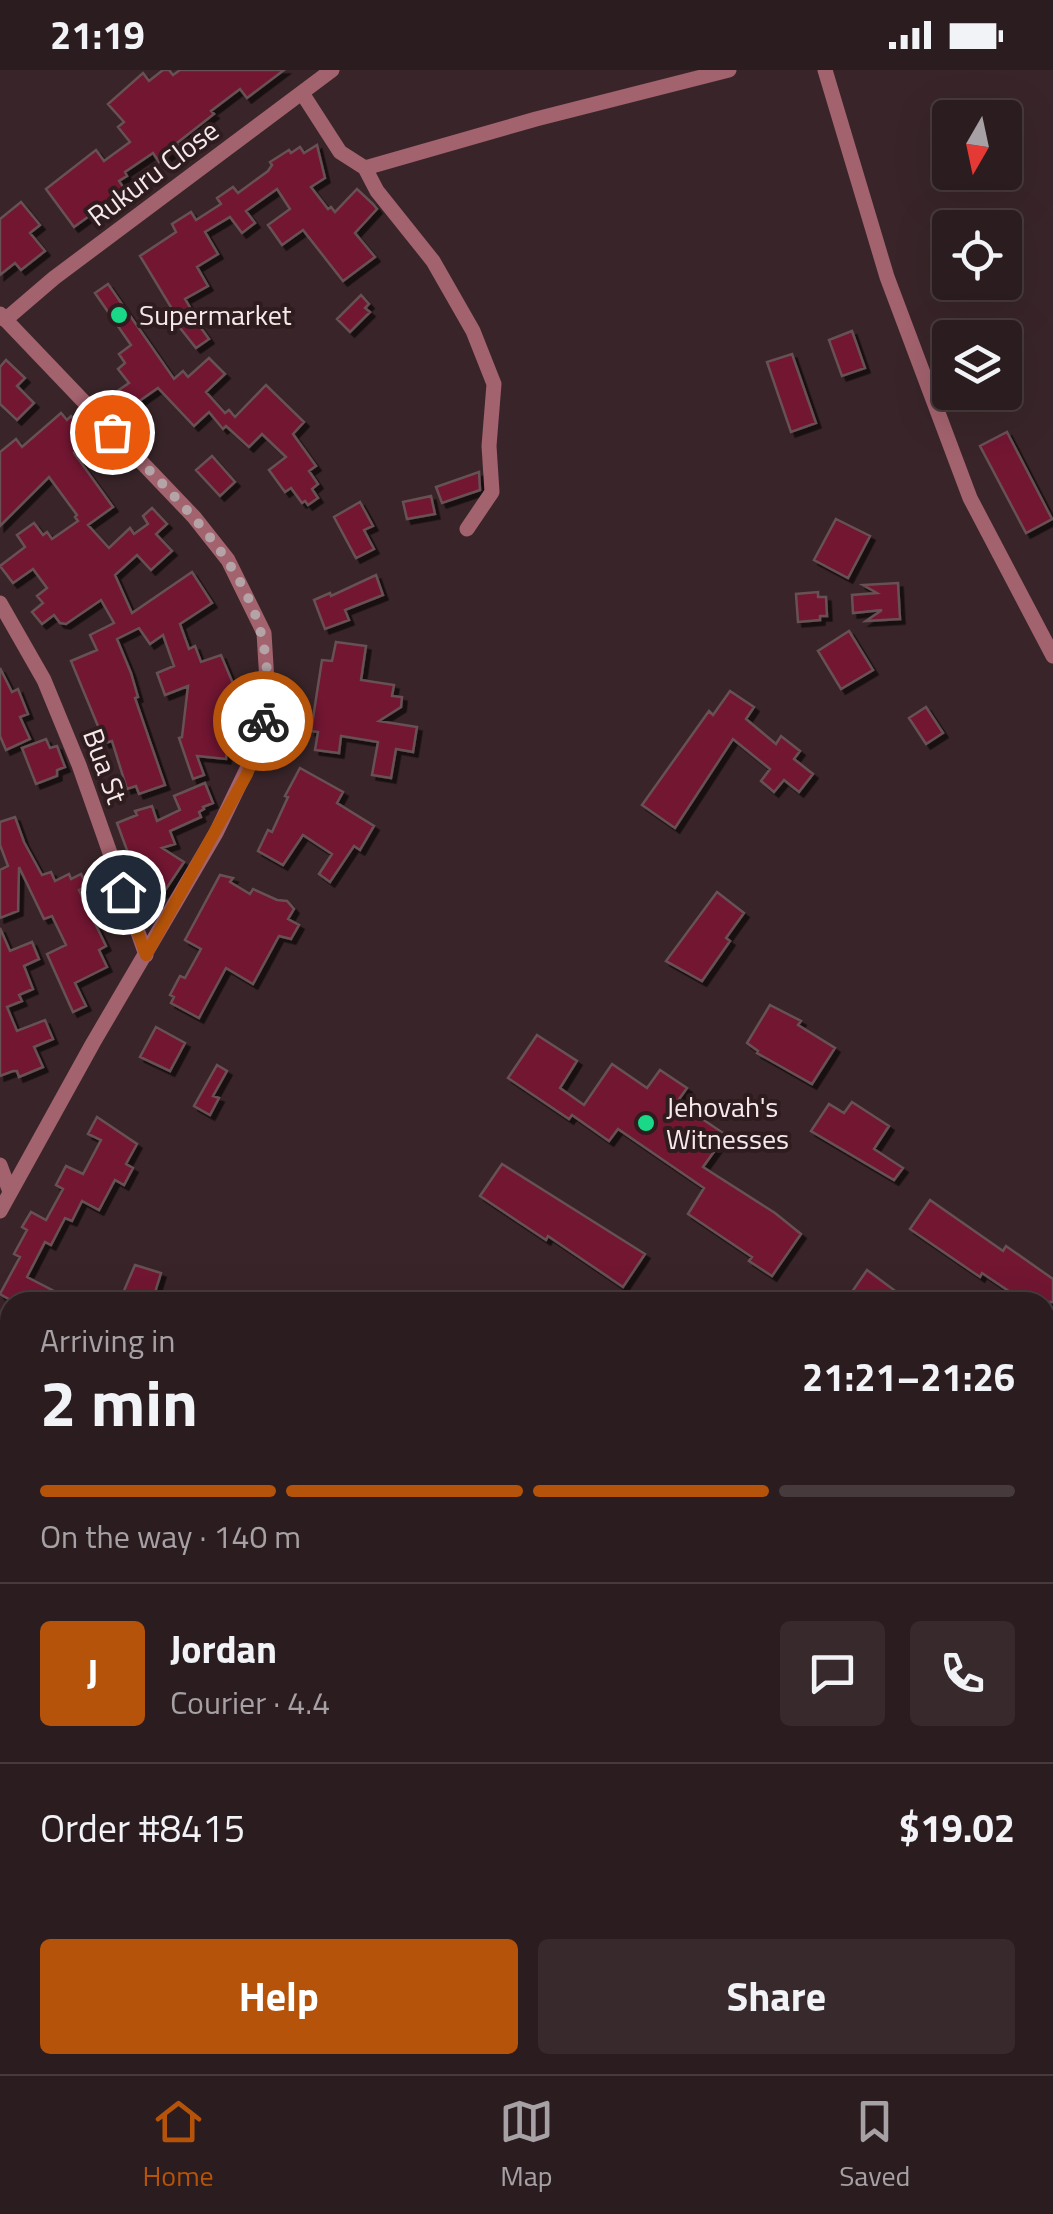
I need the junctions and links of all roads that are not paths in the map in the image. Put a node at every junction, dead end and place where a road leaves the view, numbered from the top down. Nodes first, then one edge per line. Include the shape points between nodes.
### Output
1 (332, 70) edge
2 (729, 70) edge
3 (825, 70) edge
4 (302, 93) junction
5 (365, 168) junction
6 (3, 317) edge
7 (467, 529) dead end
8 (0, 603) edge
9 (1053, 656) edge
10 (146, 955) junction
11 (0, 1164) edge
12 (10, 1192) junction
13 (0, 1212) edge

1 - 4 street, Rukuru Close
2 - 5 street
3 - 9 street via 887,276 970,498
4 - 5 street via 340,152
4 - 6 street, Rukuru Close
5 - 7 street via 433,261 494,384 492,492
6 - 10 street via 194,517 228,560 264,634 268,698 259,744
8 - 10 street, Bua St via 44,680
10 - 12 street
11 - 12 street
12 - 13 street

